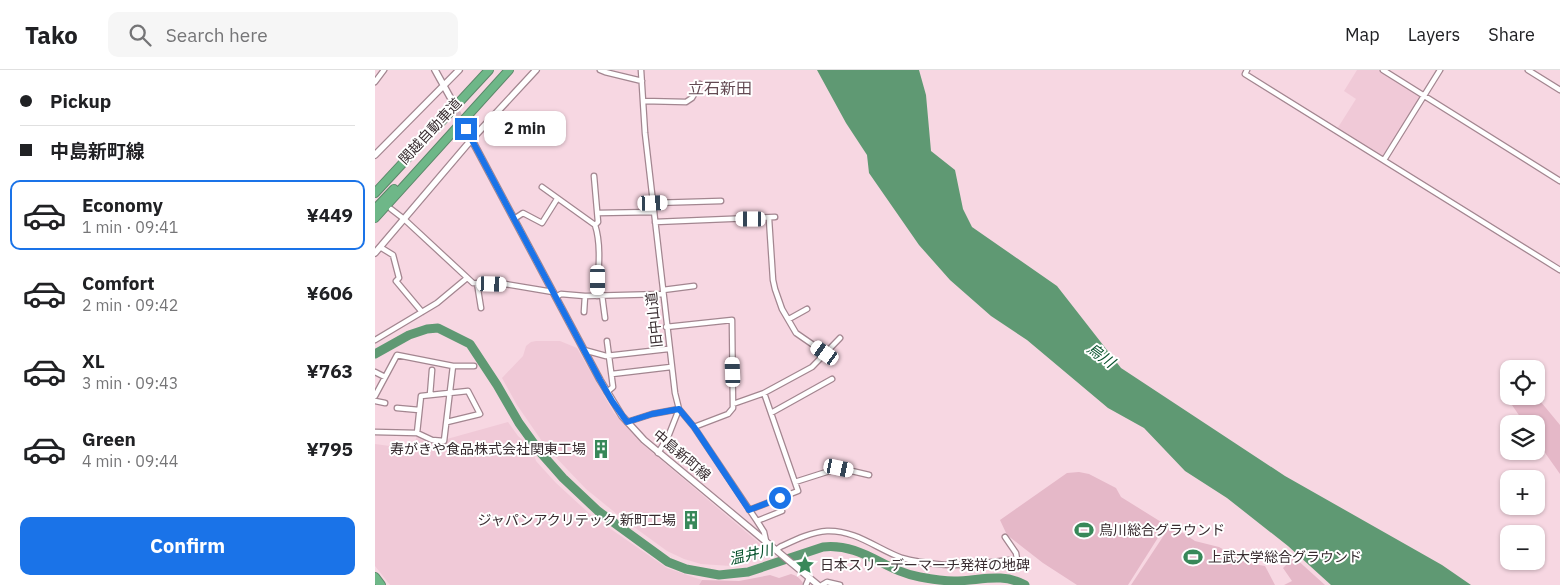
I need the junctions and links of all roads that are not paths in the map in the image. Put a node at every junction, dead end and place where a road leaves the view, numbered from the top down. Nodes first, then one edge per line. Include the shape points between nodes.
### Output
1 (383, 70) edge
2 (435, 70) edge
3 (459, 70) edge
4 (489, 70) edge
5 (503, 70) edge
6 (509, 70) edge
7 (536, 70) edge
8 (600, 70) edge
9 (641, 70) edge
10 (1247, 70) edge
11 (1383, 70) edge
12 (1439, 70) edge
13 (1528, 70) edge
14 (642, 80) junction
15 (375, 82) edge
16 (700, 84) dead end
17 (444, 86) junction
18 (1560, 90) edge
19 (1424, 95) junction
20 (450, 97) tunnel mouth
21 (643, 101) junction
22 (466, 129) tunnel mouth
23 (471, 139) junction
24 (375, 155) edge
25 (1384, 160) junction
26 (594, 176) dead end
27 (1560, 181) edge
28 (542, 187) dead end
29 (375, 193) edge
30 (557, 199) junction
31 (721, 201) dead end
32 (653, 203) junction
33 (375, 209) edge
34 (391, 209) dead end
35 (653, 212) junction
36 (598, 213) junction
37 (775, 217) dead end
38 (375, 218) edge
39 (404, 219) junction
40 (514, 219) junction
41 (769, 219) junction
42 (655, 222) junction
43 (595, 225) junction
44 (380, 247) junction
45 (375, 253) edge
46 (1560, 270) edge
47 (467, 278) junction
48 (477, 283) junction
49 (694, 286) dead end
50 (663, 292) junction
51 (554, 295) junction
52 (600, 295) junction
53 (585, 296) junction
54 (481, 308) dead end
55 (807, 309) dead end
56 (422, 312) junction
57 (584, 312) dead end
58 (605, 318) dead end
59 (789, 319) junction
60 (666, 327) junction
61 (840, 338) dead end
62 (375, 340) edge
63 (607, 341) dead end
64 (668, 349) junction
65 (584, 350) junction
66 (825, 353) junction
67 (609, 356) junction
68 (453, 366) junction
69 (474, 366) dead end
70 (671, 367) junction
71 (432, 370) dead end
72 (375, 372) edge
73 (612, 374) junction
74 (385, 377) junction
75 (832, 379) dead end
76 (607, 392) junction
77 (450, 393) junction
78 (764, 393) junction
79 (431, 395) junction
80 (375, 396) edge
81 (375, 401) edge
82 (385, 403) dead end
83 (733, 404) junction
84 (397, 408) dead end
85 (679, 409) junction
86 (419, 410) junction
87 (771, 413) junction
88 (447, 422) junction
89 (627, 422) junction
90 (694, 427) junction
91 (375, 432) edge
92 (417, 433) junction
93 (658, 453) junction
94 (869, 475) dead end
95 (795, 482) junction
96 (749, 510) junction
97 (782, 511) dead end
98 (757, 521) junction
99 (1005, 537) dead end
100 (767, 541) junction
101 (778, 551) junction
102 (375, 577) edge
103 (809, 578) junction
104 (381, 585) edge
105 (806, 585) edge
106 (818, 585) edge
107 (822, 585) edge
108 (840, 585) edge

1 - 15 street
2 - 17 main road
3 - 17 main road
4 - 29 highway, 関越自動車道
5 - 33 highway, 関越自動車道
6 - 38 highway
7 - 23 main road
8 - 14 street
9 - 14 street, 旧中山道
10 - 25 street via 1245,74
11 - 19 street
12 - 19 street
13 - 18 street
14 - 21 street, 旧中山道
16 - 21 street via 690,101
17 - 20 main road
17 - 24 main road
19 - 25 street
19 - 27 street
21 - 32 street, 旧中山道
22 - 23 main road, 中島新町線
23 - 39 main road
23 - 40 main road, 中島新町線
25 - 46 street
26 - 36 street
28 - 30 street
30 - 40 street via 542,223 523,213
30 - 43 street
31 - 32 street
32 - 35 street, 旧中山道
34 - 39 street
35 - 36 street
35 - 42 street, 旧中山道
36 - 43 street
37 - 41 street
39 - 44 main road
39 - 47 street
40 - 51 main road, 中島新町線
41 - 42 street
41 - 59 street via 775,289
42 - 50 street, 旧中山道
43 - 52 street
44 - 45 main road
44 - 56 street via 393,255 399,278 396,281
47 - 48 street
47 - 56 street
48 - 51 street via 505,284
48 - 54 street
49 - 50 street
50 - 52 street
50 - 60 street, 旧中山道
51 - 53 street
51 - 65 main road, 中島新町線
52 - 53 street
52 - 58 street
53 - 57 street
55 - 59 street
56 - 62 street
59 - 66 street via 796,333
60 - 64 street, 旧中山道
60 - 83 street via 732,320
61 - 66 street
63 - 67 street
64 - 67 street
64 - 70 street, 旧中山道
65 - 67 street
65 - 76 main road, 中島新町線
66 - 78 street via 812,367
67 - 73 street
68 - 69 street
68 - 74 street via 397,355
68 - 77 street
70 - 73 street
70 - 85 street, 旧中山道
71 - 79 street
72 - 74 street
73 - 76 street via 613,387
74 - 80 street
75 - 87 street
76 - 89 main road, 中島新町線
77 - 79 street
77 - 88 street
77 - 88 street via 467,391 480,414
78 - 83 street
78 - 87 street
79 - 86 street via 421,396
81 - 82 street
83 - 90 street via 729,414
84 - 86 street
85 - 89 street
85 - 90 street, 旧中山道
85 - 93 street
86 - 92 street
87 - 95 street
88 - 92 street via 445,441 432,440
89 - 93 main road, 中島新町線
90 - 96 street, 旧中山道
91 - 92 street
93 - 100 main road, 中島新町線
94 - 95 street via 839,468
95 - 96 street via 798,491
96 - 98 street, 旧中山道
97 - 98 street
98 - 100 street, 旧中山道
99 - 101 street via 1017,560 936,564 902,558 859,537 827,531 780,546
100 - 101 main road, 中島新町線
101 - 103 main road, 中島新町線
102 - 104 highway
103 - 105 street
103 - 106 main road, 中島新町線
107 - 108 street via 827,582

